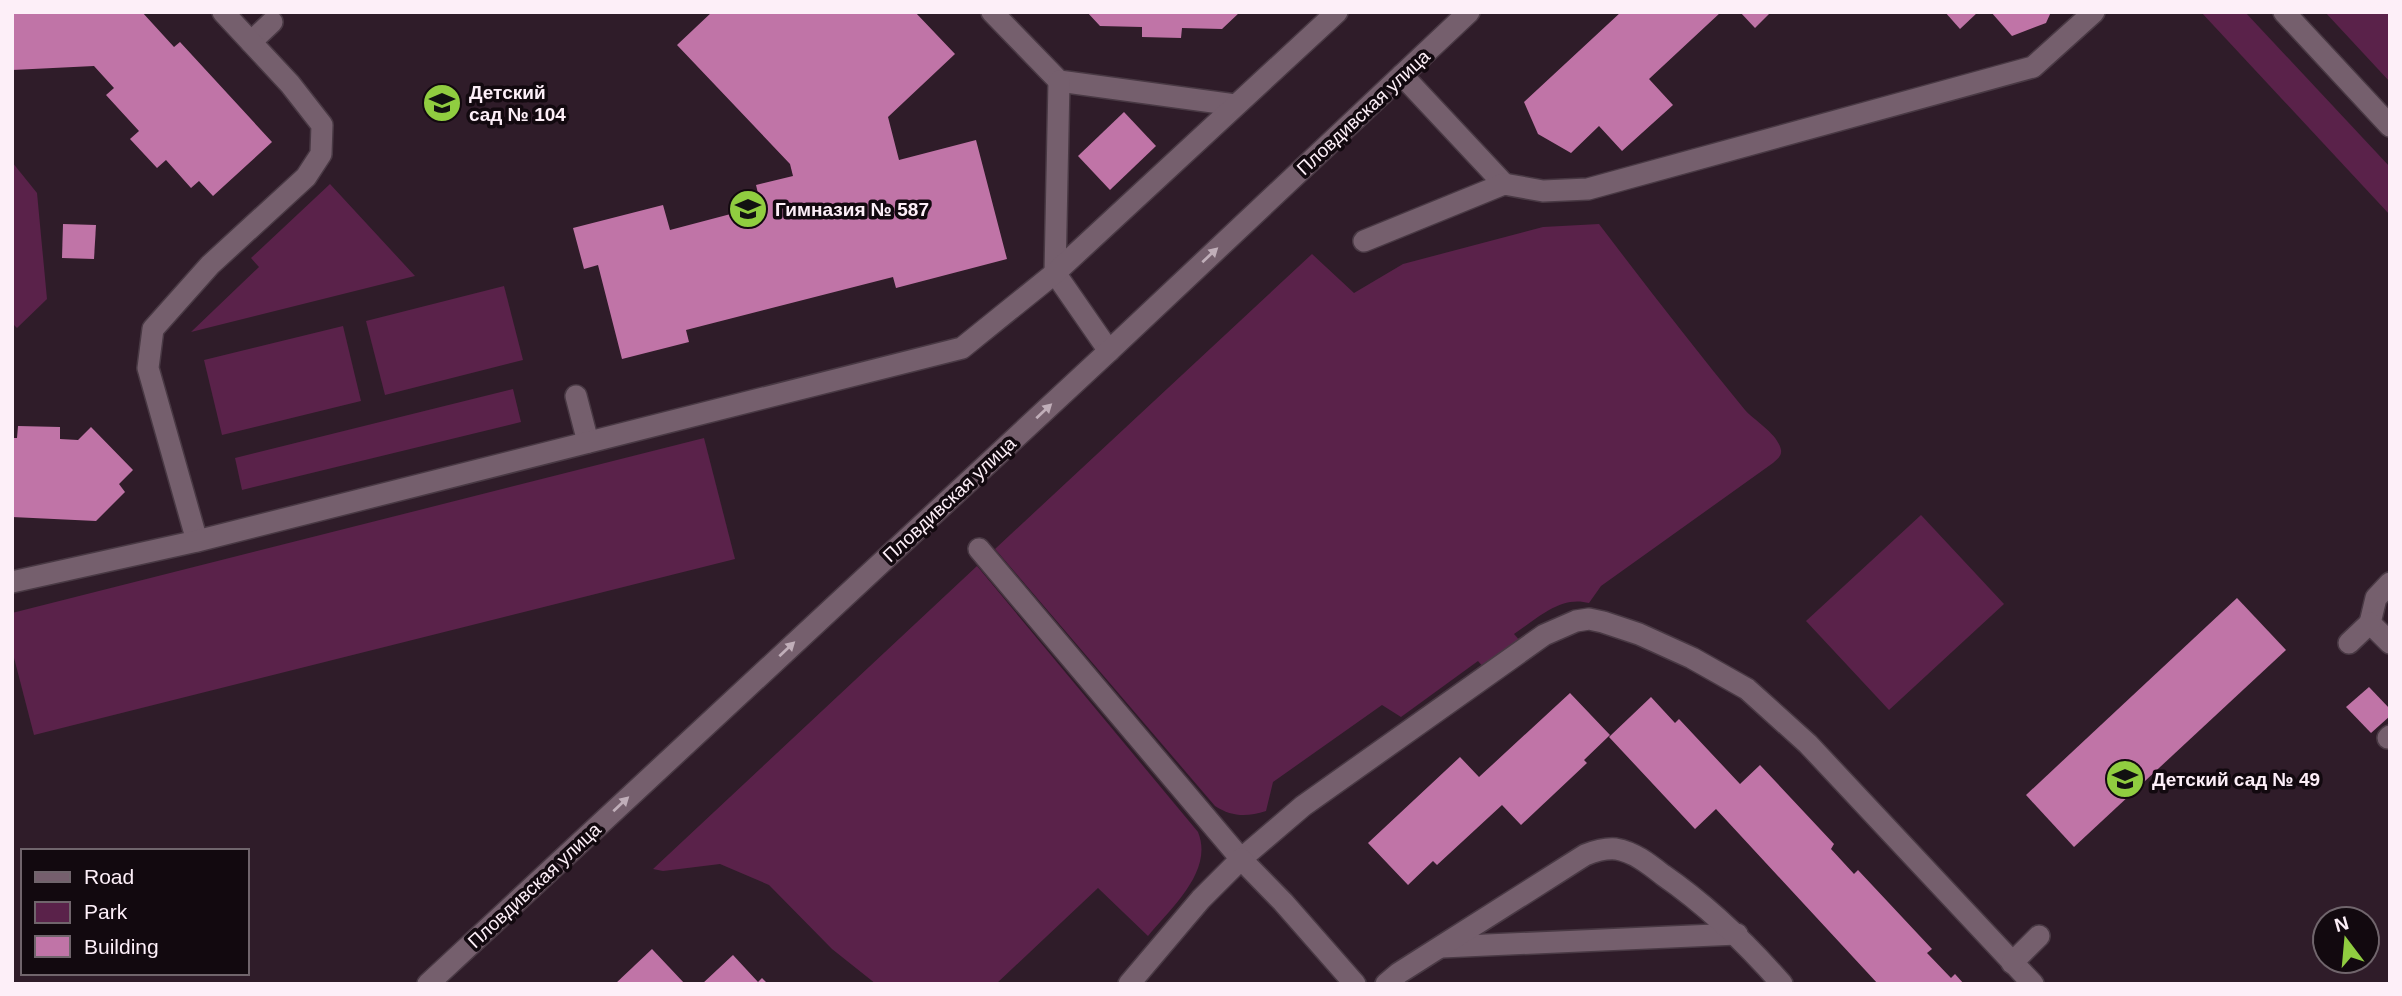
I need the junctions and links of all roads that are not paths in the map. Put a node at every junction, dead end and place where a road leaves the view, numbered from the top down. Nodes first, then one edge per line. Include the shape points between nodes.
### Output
1 (223, 12) edge
2 (992, 12) edge
3 (1337, 12) edge
4 (1469, 12) edge
5 (2094, 12) edge
6 (2284, 12) edge
7 (272, 22) dead end
8 (251, 42) junction
9 (1402, 75) junction
10 (1059, 81) junction
11 (1235, 105) junction
12 (2390, 125) edge
13 (1504, 184) junction
14 (1364, 241) dead end
15 (1055, 273) junction
16 (1109, 351) junction
17 (576, 396) dead end
18 (588, 442) junction
19 (197, 541) junction
20 (979, 549) dead end
21 (12, 582) edge
22 (2390, 583) edge
23 (2370, 623) junction
24 (2349, 643) dead end
25 (2390, 643) edge
26 (1241, 859) junction
27 (1737, 934) junction
28 (2039, 936) dead end
29 (1440, 947) junction
30 (2012, 962) junction
31 (428, 984) edge
32 (1129, 984) edge
33 (1355, 984) edge
34 (1386, 984) edge
35 (1782, 984) edge
36 (2033, 984) edge

1 - 8 street
2 - 10 street
3 - 11 street
4 - 9 street, Пловдивская улица
5 - 13 street via 2033,67 1588,190 1543,191
6 - 12 street
7 - 8 street
8 - 19 street via 321,125 321,154 306,177 210,265 153,329 148,368
9 - 13 street
16 -> 9 street, Пловдивская улица
10 - 11 street
10 - 15 street
11 - 15 street
13 - 14 street
15 - 16 street
15 - 18 street via 962,348
31 -> 16 street, Пловдивская улица
17 - 18 street
18 - 19 street
19 - 21 street
20 - 26 street
22 - 23 street via 2376,598
23 - 24 street
23 - 25 street
26 - 30 street via 1303,806 1544,635 1590,619 1692,658 1764,702
26 - 32 street
26 - 33 street
27 - 29 street
27 - 29 street via 1644,861 1615,849 1585,855
27 - 35 street
28 - 30 street
29 - 34 street
30 - 36 street

